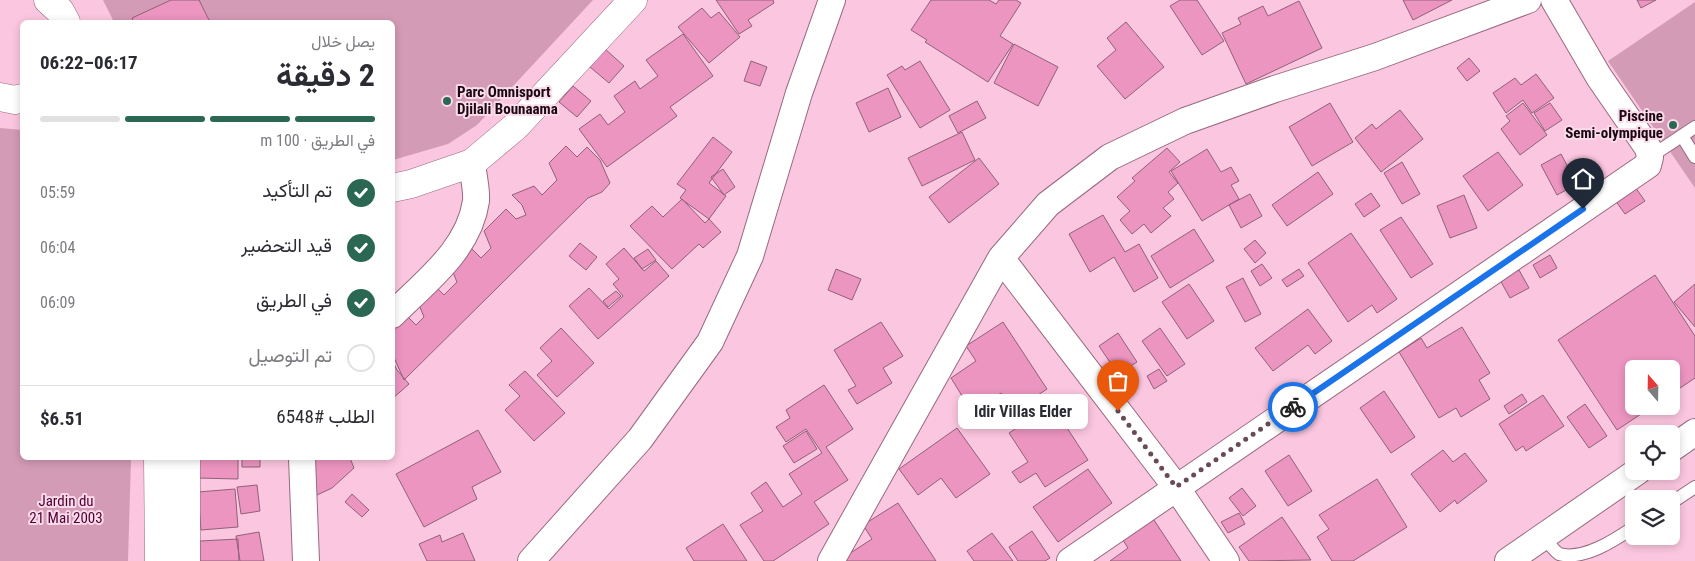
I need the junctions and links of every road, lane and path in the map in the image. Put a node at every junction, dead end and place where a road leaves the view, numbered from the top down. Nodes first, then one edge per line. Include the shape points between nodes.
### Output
1 (633, 0) edge
2 (832, 0) edge
3 (1528, 0) edge
4 (1554, 0) edge
5 (0, 97) edge
6 (20, 99) edge
7 (1695, 127) edge
8 (1682, 136) junction
9 (1650, 157) junction
10 (1695, 157) edge
11 (472, 162) junction
12 (395, 187) edge
13 (1002, 258) junction
14 (395, 312) edge
15 (1695, 432) edge
16 (1680, 443) edge
17 (158, 460) edge
18 (186, 460) edge
19 (302, 460) edge
20 (1625, 480) edge
21 (1176, 487) junction
22 (1695, 487) edge
23 (1680, 497) edge
24 (1625, 533) edge
25 (1544, 536) junction
26 (159, 561) edge
27 (186, 561) edge
28 (306, 561) edge
29 (530, 561) edge
30 (831, 561) edge
31 (1070, 561) edge
32 (1226, 561) edge
33 (1508, 561) edge

1 - 11 street via 516,126
2 - 29 street via 799,93 750,256 710,342 640,440
3 - 13 street via 1185,122 1110,157 1048,204
4 - 9 street via 1599,78 1648,148
5 - 6 street
7 - 8 lane
8 - 9 lane
8 - 10 lane
9 - 21 street via 1648,165
11 - 12 street
11 - 14 street via 476,199 470,227 454,253
13 - 21 street
13 - 30 street
15 - 16 street
17 - 26 street
18 - 27 street
19 - 28 street
20 - 25 street
21 - 31 street
21 - 32 street
22 - 23 lane
24 - 25 lane via 1590,556 1573,559 1559,555
25 - 33 street

